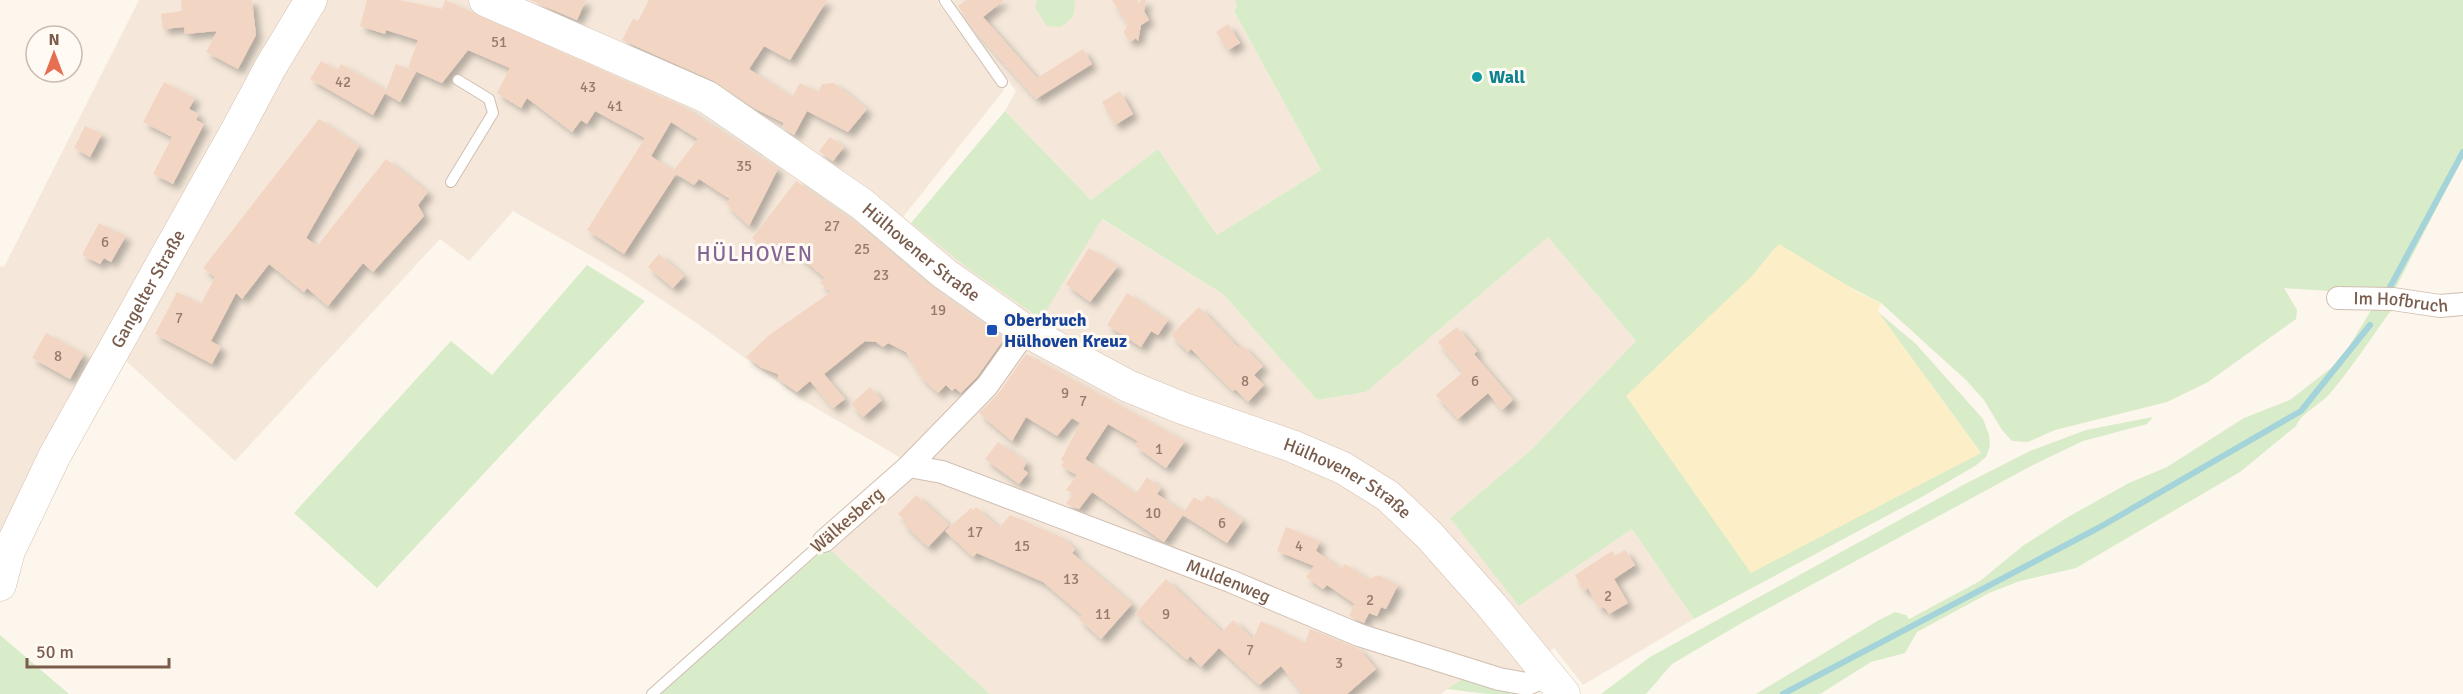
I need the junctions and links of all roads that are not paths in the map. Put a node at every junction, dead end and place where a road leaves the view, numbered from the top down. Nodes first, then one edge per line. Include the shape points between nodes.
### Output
1 (311, 0) edge
2 (485, 0) edge
3 (946, 0) edge
4 (458, 80) dead end
5 (1002, 82) dead end
6 (451, 182) dead end
7 (2338, 298) dead end
8 (2463, 304) edge
9 (1026, 331) junction
10 (909, 466) junction
11 (824, 541) joint
12 (0, 585) edge
13 (1557, 684) edge
14 (652, 694) edge

1 - 12 main road, Gangelter Straße via 55,455 9,551
2 - 9 main road, Hülhovener Straße via 707,97 862,204 945,274
3 - 5 lane
4 - 6 lane via 489,99 493,113
7 - 8 street, Im Hofbruch via 2393,299 2440,306
9 - 10 street, Wälkesberg via 987,386
9 - 13 main road, Hülhovener Straße via 1128,386 1292,446 1343,468 1388,496 1429,535
10 - 11 street, Wälkesberg
10 - 13 street, Muldenweg via 953,476 1230,581 1359,635 1499,679
11 - 14 lane, Wälkesberg

